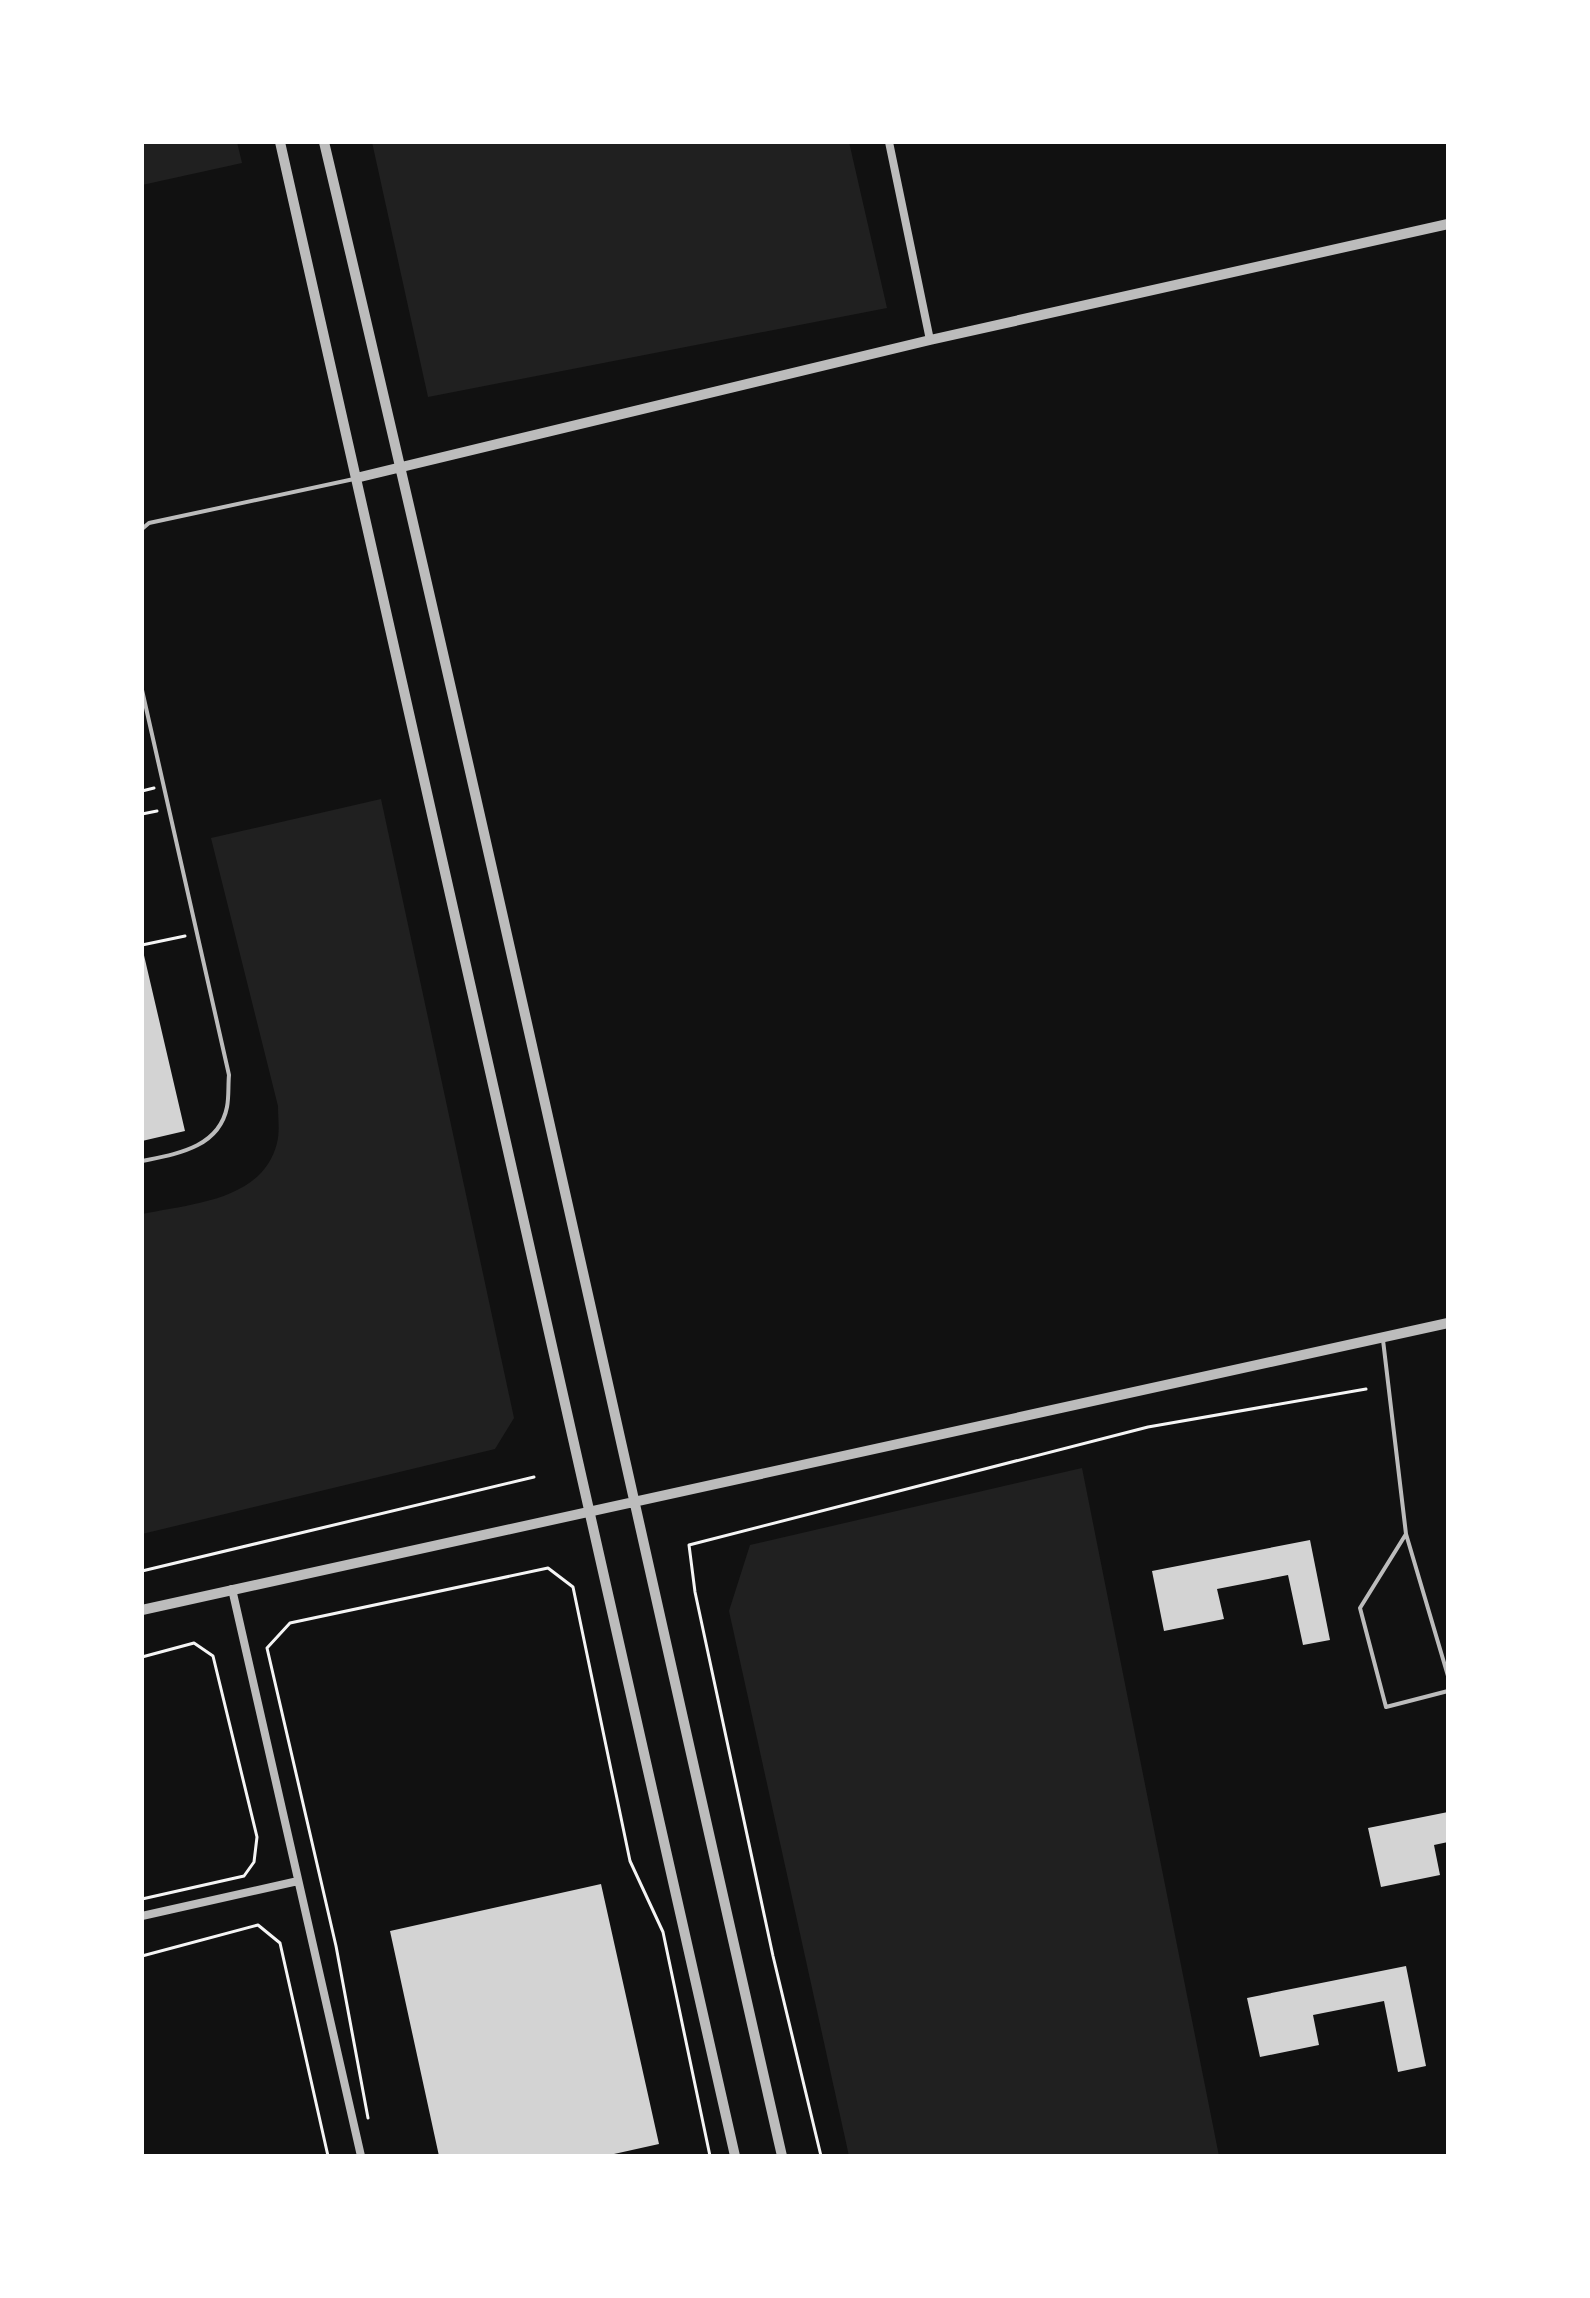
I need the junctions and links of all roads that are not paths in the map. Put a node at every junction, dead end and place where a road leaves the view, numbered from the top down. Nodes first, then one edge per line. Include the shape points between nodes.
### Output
1 (280, 142) edge
2 (324, 142) edge
3 (889, 142) edge
4 (1448, 224) edge
5 (930, 340) junction
6 (402, 467) junction
7 (356, 478) junction
8 (142, 529) edge
9 (142, 690) edge
10 (142, 1161) edge
11 (1448, 1323) edge
12 (1382, 1338) junction
13 (633, 1503) junction
14 (591, 1512) junction
15 (1406, 1534) junction
16 (232, 1589) junction
17 (142, 1610) edge
18 (1448, 1676) edge
19 (1448, 1691) edge
20 (298, 1881) junction
21 (142, 1916) edge
22 (361, 2156) edge
23 (735, 2156) edge
24 (782, 2156) edge

1 - 7 street
2 - 6 street
3 - 5 street
4 - 5 street
5 - 6 street
6 - 7 street
6 - 13 street
7 - 8 lane via 149,523
7 - 14 street
9 - 10 lane via 229,1075 227,1109 213,1136 186,1152
11 - 12 street
12 - 13 street
12 - 15 lane
13 - 14 street
13 - 24 street
14 - 16 street
14 - 23 street
15 - 18 lane
15 - 19 lane via 1360,1608 1386,1707
16 - 17 street
16 - 20 street
20 - 21 street
20 - 22 street

